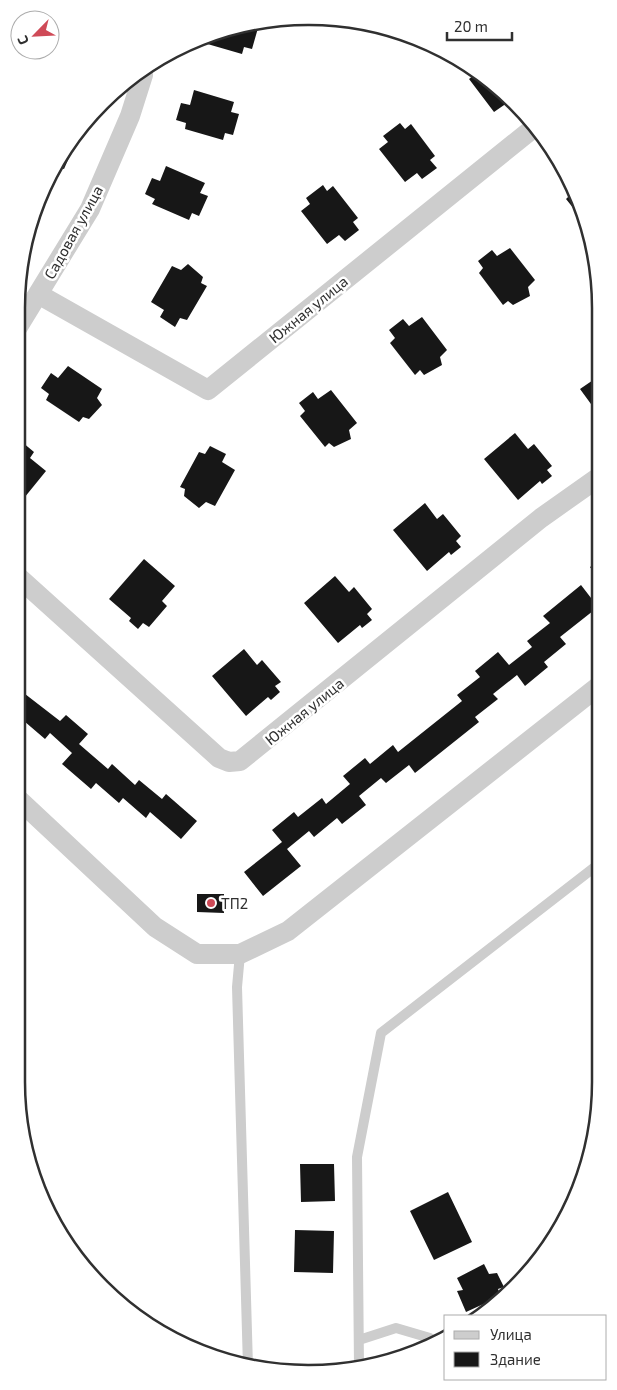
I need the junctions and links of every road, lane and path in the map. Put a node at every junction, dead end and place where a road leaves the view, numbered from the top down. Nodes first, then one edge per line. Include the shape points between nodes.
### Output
1 (141, 80) edge
2 (529, 131) edge
3 (38, 294) junction
4 (25, 315) edge
5 (592, 482) edge
6 (25, 583) edge
7 (592, 691) edge
8 (25, 805) edge
9 (592, 868) edge
10 (240, 954) junction
11 (430, 1338) edge
12 (359, 1340) junction
13 (248, 1359) edge
14 (360, 1361) edge

1 - 3 street, Садовая улица via 130,116 90,209
2 - 3 street, Южная улица via 208,390
3 - 4 street, Садовая улица
5 - 6 street, Южная улица via 541,518 240,761 229,762 219,758
7 - 10 street via 288,931
8 - 10 street via 155,927 197,954
9 - 12 lane via 381,1033 357,1157
10 - 13 lane via 237,987
11 - 12 lane via 396,1328
12 - 14 lane

